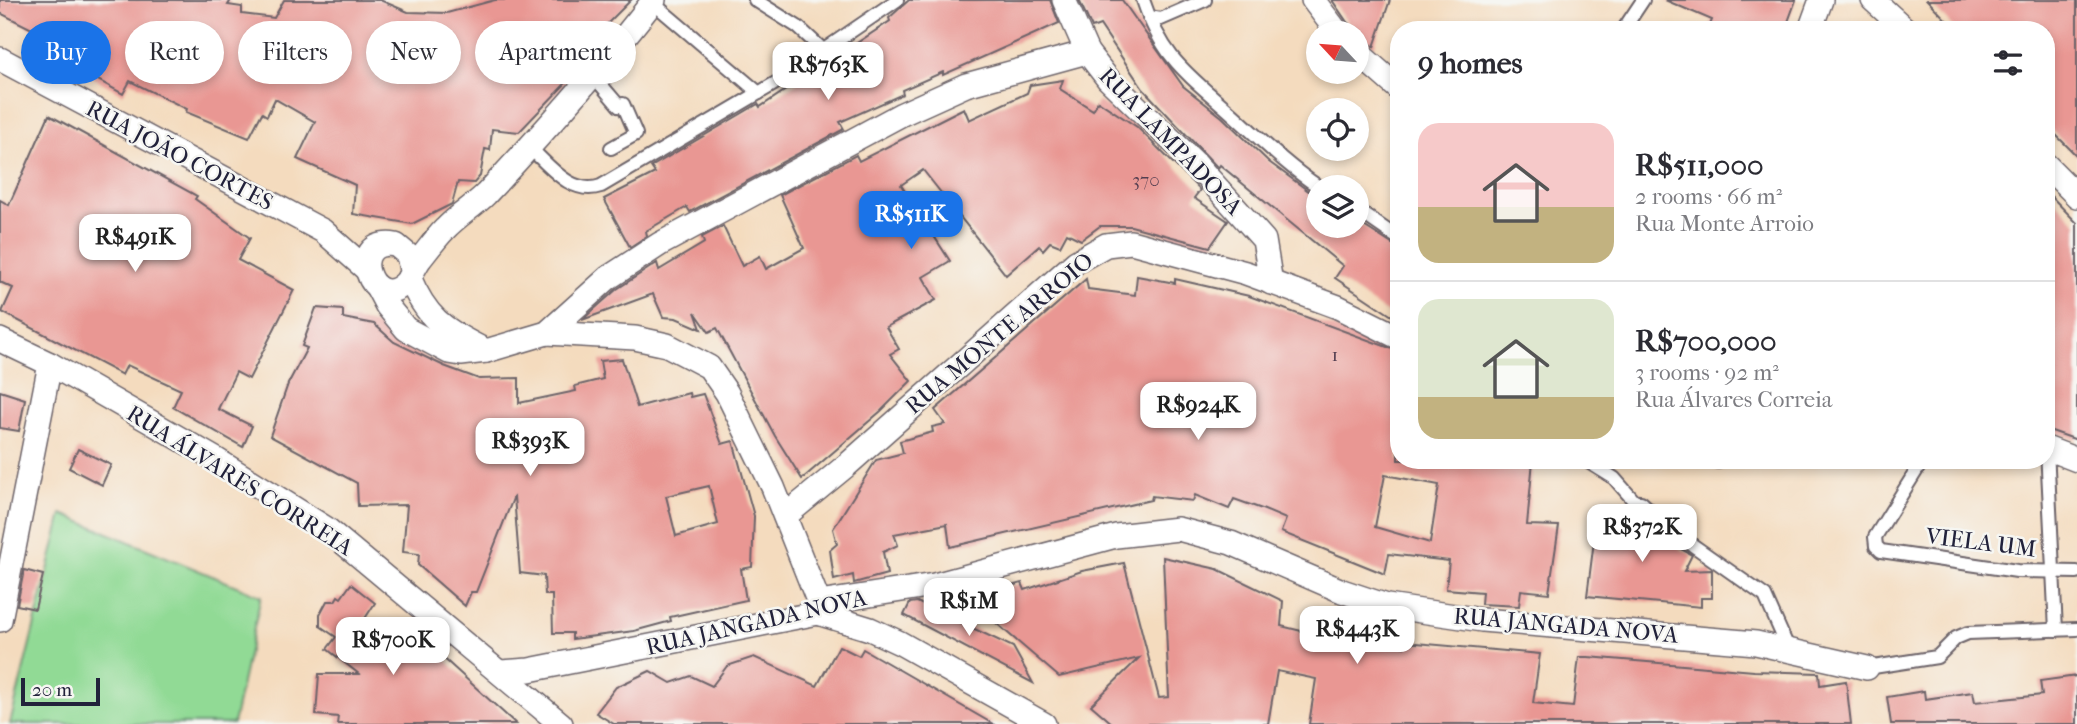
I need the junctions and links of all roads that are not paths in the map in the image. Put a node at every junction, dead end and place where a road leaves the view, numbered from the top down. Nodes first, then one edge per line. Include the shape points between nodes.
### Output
1 (755, 0) edge
2 (897, 0) edge
3 (1064, 0) edge
4 (1143, 0) edge
5 (1205, 0) edge
6 (1313, 0) edge
7 (1643, 0) edge
8 (1821, 0) edge
9 (1873, 0) edge
10 (653, 1) edge
11 (1149, 17) junction
12 (636, 21) edge
13 (1329, 21) edge
14 (1629, 21) edge
15 (1813, 21) edge
16 (1896, 21) edge
17 (824, 51) junction
18 (1087, 52) junction
19 (0, 59) edge
20 (1369, 62) edge
21 (1390, 81) edge
22 (582, 84) edge
23 (600, 84) edge
24 (760, 93) junction
25 (529, 147) junction
26 (611, 148) dead end
27 (2055, 174) edge
28 (1306, 177) edge
29 (2077, 196) edge
30 (1369, 218) edge
31 (446, 227) junction
32 (323, 231) junction
33 (1390, 232) edge
34 (389, 245) junction
35 (410, 274) junction
36 (371, 278) junction
37 (1271, 283) junction
38 (547, 333) junction
39 (1390, 333) edge
40 (0, 340) edge
41 (486, 351) junction
42 (50, 364) junction
43 (2055, 452) edge
44 (2077, 460) edge
45 (1600, 469) edge
46 (1917, 469) edge
47 (2048, 469) edge
48 (785, 516) junction
49 (2055, 571) junction
50 (2077, 572) edge
51 (818, 608) junction
52 (0, 620) edge
53 (2077, 629) edge
54 (2056, 630) junction
55 (1789, 650) junction
56 (1867, 668) joint
57 (501, 672) junction
58 (561, 724) edge
59 (1044, 724) edge

1 - 17 lane via 798,27
2 - 17 lane
3 - 18 street, RUA LAMPADOSA
4 - 11 lane
5 - 11 lane via 1171,16
6 - 13 street
7 - 14 lane
8 - 15 street
9 - 16 street
10 - 12 street
10 - 24 lane
11 - 28 lane via 1180,69
17 - 24 lane
18 - 37 street, RUA LAMPADOSA via 1264,240
18 - 38 street via 966,85 902,114 660,244 608,278
19 - 32 street, RUA JOÃO CORTES
20 - 21 street
22 - 25 street
23 - 26 lane via 619,106 622,104 636,134
24 - 25 lane via 677,144 590,189 575,188
25 - 31 street via 474,206
27 - 29 street
30 - 33 lane
31 - 34 street
31 - 35 street
32 - 34 street
32 - 36 street
34 - 35 street via 408,255
34 - 36 street via 369,255
35 - 36 street via 405,284 392,290
35 - 41 street via 427,313
36 - 41 street via 395,317 421,340 461,354
37 - 39 street, RUA MONTE ARROIO via 1338,307
37 - 48 street, RUA MONTE ARROIO via 1131,242 1099,249 1076,262
38 - 41 street
38 - 48 street via 635,338 667,345 709,367 727,393
40 - 42 street, RUA ÁLVARES CORREIA
42 - 52 street
42 - 57 street, RUA ÁLVARES CORREIA via 327,529
43 - 44 street
45 - 55 lane via 1674,532 1765,596
46 - 49 lane, VIELA UM via 1875,537 1881,551 1978,566
47 - 49 lane
48 - 51 street
49 - 50 lane, VIELA UM
49 - 54 lane
51 - 55 street, RUA JANGADA NOVA via 934,584 1116,536 1178,528 1231,543 1387,606 1482,620 1756,643
51 - 57 street, RUA JANGADA NOVA via 529,670
51 - 59 street via 900,643
53 - 54 lane
54 - 56 lane via 1968,633 1937,657
55 - 56 street, RUA JANGADA NOVA
57 - 58 street, RUA ÁLVARES CORREIA

